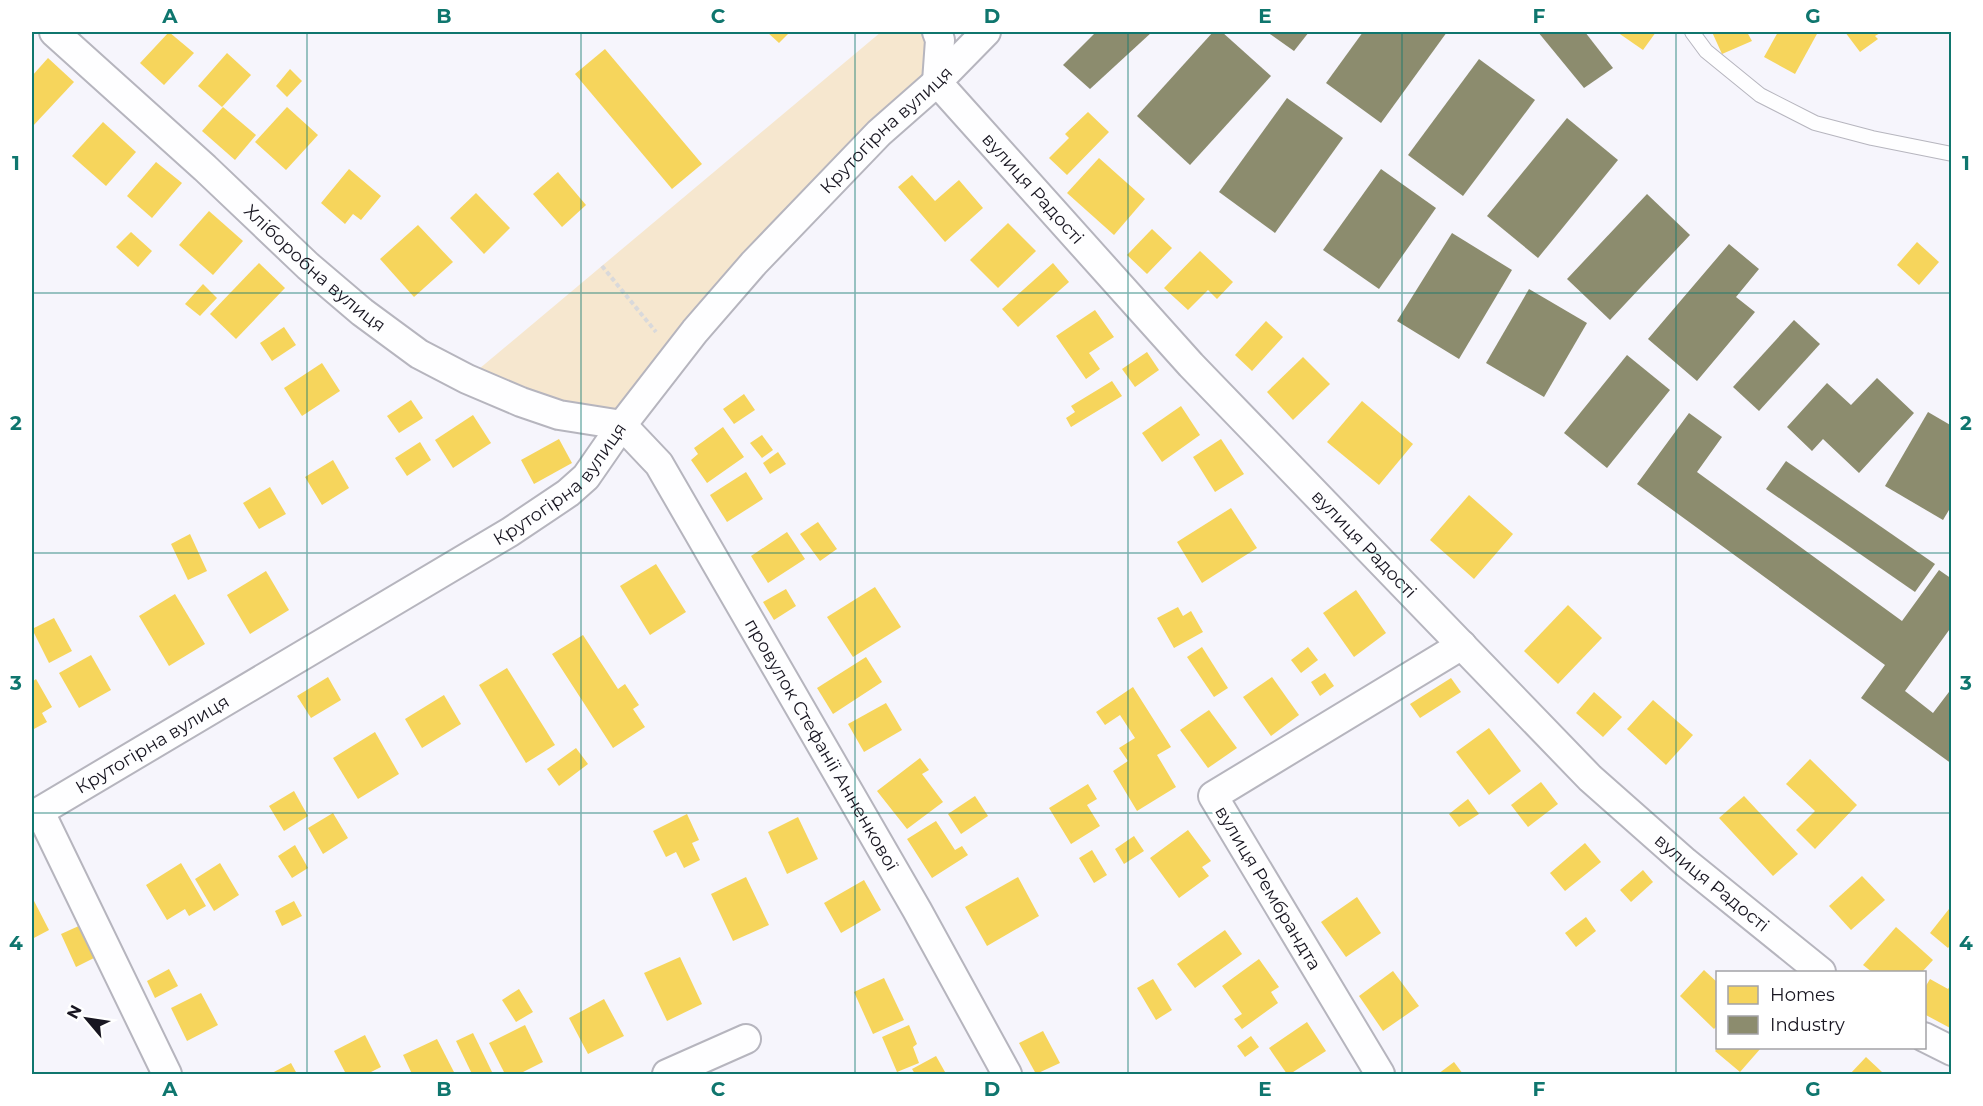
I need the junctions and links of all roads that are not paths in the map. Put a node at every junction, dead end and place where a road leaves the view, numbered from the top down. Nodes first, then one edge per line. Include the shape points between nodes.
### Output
1 (54, 32) edge
2 (938, 32) edge
3 (986, 32) edge
4 (1692, 32) edge
5 (937, 82) junction
6 (1952, 154) edge
7 (622, 425) junction
8 (1462, 645) junction
9 (36, 814) edge
10 (1820, 971) edge
11 (1926, 1038) edge
12 (746, 1039) dead end
13 (1952, 1051) edge
14 (167, 1074) edge
15 (667, 1074) edge
16 (1007, 1074) edge
17 (1380, 1074) edge

1 - 7 street, Хліборобна вулиця via 308,266 419,354 467,379 559,416
2 - 5 street
3 - 5 street, Крутогірна вулиця
4 - 6 lane via 1706,51 1760,95 1815,123
5 - 7 street, Крутогірна вулиця via 879,133 775,239 695,331
5 - 8 street, вулиця Радості via 1191,365
7 - 9 street, Крутогірна вулиця via 586,477 510,532
7 - 16 street, провулок Стефанії Анненкової via 659,464
8 - 10 street, вулиця Радості via 1590,778 1685,862
8 - 17 street, вулиця Рембрандта via 1213,796
9 - 14 street
11 - 13 street
12 - 15 street

